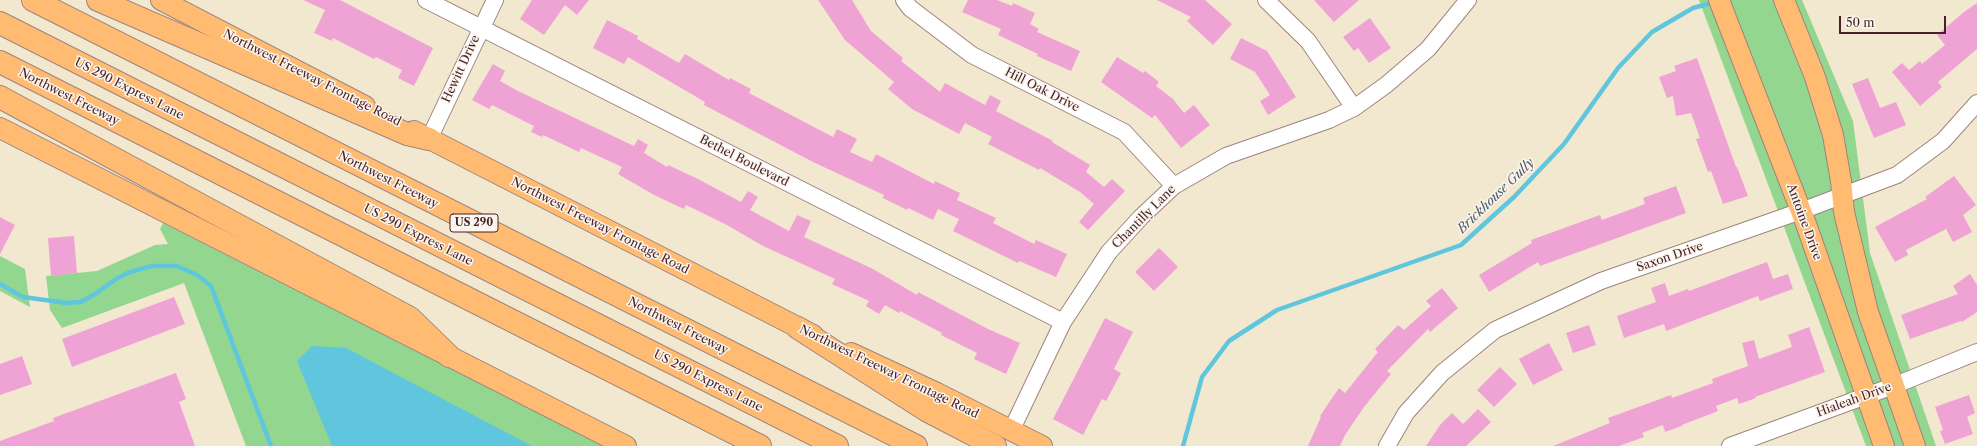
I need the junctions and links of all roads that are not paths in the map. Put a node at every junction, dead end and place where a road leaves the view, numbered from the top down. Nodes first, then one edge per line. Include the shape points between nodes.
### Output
1 (32, 0) edge
2 (98, 0) edge
3 (161, 0) edge
4 (426, 0) edge
5 (495, 0) edge
6 (904, 0) edge
7 (1266, 0) edge
8 (1468, 0) edge
9 (1719, 0) edge
10 (1785, 3) edge
11 (0, 24) edge
12 (481, 28) junction
13 (0, 62) edge
14 (0, 97) edge
15 (1977, 103) edge
16 (1354, 108) junction
17 (0, 128) edge
18 (429, 139) junction
19 (1174, 186) junction
20 (1842, 196) junction
21 (1801, 211) junction
22 (1063, 322) junction
23 (798, 328) junction
24 (1977, 352) edge
25 (449, 356) junction
26 (1893, 386) junction
27 (1866, 396) junction
28 (1011, 431) junction
29 (626, 446) edge
30 (760, 446) edge
31 (837, 446) edge
32 (916, 446) edge
33 (995, 446) edge
34 (1042, 446) edge
35 (1387, 446) edge
36 (1730, 446) edge
37 (1884, 446) edge
38 (1915, 446) edge

1 - 32 highway, Northwest Freeway / US 290
2 - 18 highway via 407,134
3 - 18 main road, Northwest Freeway Frontage Road
4 - 12 street, Bethel Boulevard
5 - 12 street, Hewitt Drive
6 - 19 street, Hill Oak Drive via 910,8 972,55 1124,132
7 - 16 street via 1308,41
8 - 16 street, Chantilly Lane via 1428,49
9 - 21 main road, Antoine Drive
10 - 20 main road via 1815,77 1833,135
11 - 31 highway, US 290 Express Lane
12 - 18 street, Hewitt Drive
12 - 22 street, Bethel Boulevard
13 - 30 highway, Northwest Freeway
14 - 25 highway via 410,318
15 - 20 street, Saxon Drive via 1943,141 1897,175
16 - 19 street, Chantilly Lane via 1329,120 1226,156
17 - 25 main road
18 - 23 main road, Northwest Freeway Frontage Road
19 - 22 street, Chantilly Lane via 1109,252
20 - 21 street, Saxon Drive
20 - 26 main road via 1868,312
21 - 27 main road, Antoine Drive
21 - 35 street, Saxon Drive via 1601,281 1495,330 1442,373 1406,413
22 - 28 street, Chantilly Lane
23 - 28 main road, Northwest Freeway Frontage Road
23 - 33 highway via 926,410
24 - 26 street, Hialeah Drive
25 - 29 main road
26 - 27 street, Hialeah Drive
26 - 38 main road
27 - 36 street, Hialeah Drive
27 - 37 main road, Antoine Drive
28 - 34 main road, Northwest Freeway Frontage Road

